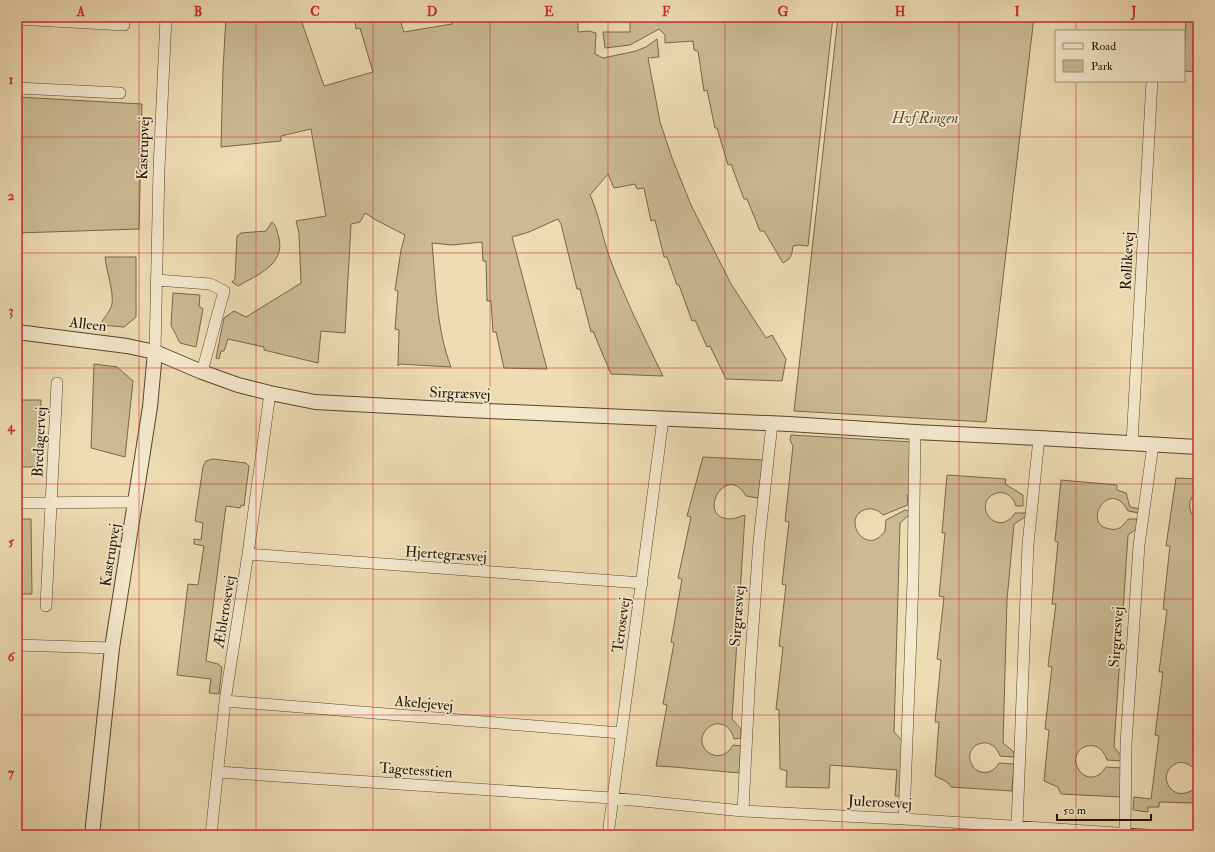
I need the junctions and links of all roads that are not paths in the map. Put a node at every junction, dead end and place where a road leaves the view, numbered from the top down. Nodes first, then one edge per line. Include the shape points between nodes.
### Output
1 (166, 17) edge
2 (17, 19) edge
3 (124, 25) dead end
4 (1152, 82) edge
5 (17, 88) edge
6 (120, 93) dead end
7 (156, 280) junction
8 (17, 332) edge
9 (155, 352) junction
10 (202, 372) junction
11 (57, 383) dead end
12 (270, 393) junction
13 (663, 420) junction
14 (772, 424) junction
15 (916, 432) junction
16 (1039, 438) junction
17 (1132, 443) junction
18 (1153, 444) junction
19 (1198, 447) edge
20 (136, 502) junction
21 (17, 503) edge
22 (50, 503) junction
23 (248, 554) junction
24 (642, 583) junction
25 (46, 606) dead end
26 (17, 646) edge
27 (112, 648) junction
28 (225, 701) junction
29 (621, 733) junction
30 (218, 772) junction
31 (612, 798) junction
32 (743, 810) junction
33 (904, 819) junction
34 (1017, 826) junction
35 (1125, 834) junction
36 (92, 835) edge
37 (211, 835) edge
38 (608, 835) edge
39 (1147, 835) edge

1 - 7 street, Kastrupvej
2 - 3 street
4 - 17 street, Røllikevej
5 - 6 street
7 - 9 street, Kastrupvej
7 - 10 street via 210,284 224,291
8 - 9 street, Alleen via 122,345
9 - 10 street, Sirgræsvej
9 - 20 street, Kastrupvej
10 - 12 street, Sirgræsvej
11 - 22 street, Bredagervej
12 - 13 street, Sirgræsvej via 315,402 366,406
12 - 23 street, Æblerosevej
13 - 14 street, Sirgræsvej
13 - 24 street, Terosevej
14 - 15 street, Sirgræsvej
14 - 32 street, Sirgræsvej via 759,541
15 - 16 street, Sirgræsvej
15 - 33 street
16 - 17 street, Sirgræsvej
16 - 34 street via 1028,544
17 - 18 street, Sirgræsvej
18 - 19 street, Sirgræsvej
18 - 35 street, Sirgræsvej via 1139,546 1126,744
20 - 22 street
20 - 27 street, Kastrupvej
21 - 22 street
22 - 25 street, Bredagervej
23 - 24 street, Hjertegræsvej
23 - 28 street, Æblerosevej
24 - 29 street, Terosevej
26 - 27 street
27 - 36 street, Kastrupvej
28 - 29 street, Akelejevej
28 - 30 street, Æblerosevej
29 - 31 street, Terosevej
30 - 31 street, Tagetesstien
30 - 37 street, Æblerosevej
31 - 32 street, Julerosevej
31 - 38 street, Terosevej
32 - 33 street, Julerosevej
33 - 34 street, Julerosevej
34 - 35 street, Julerosevej
35 - 39 street, Julerosevej

